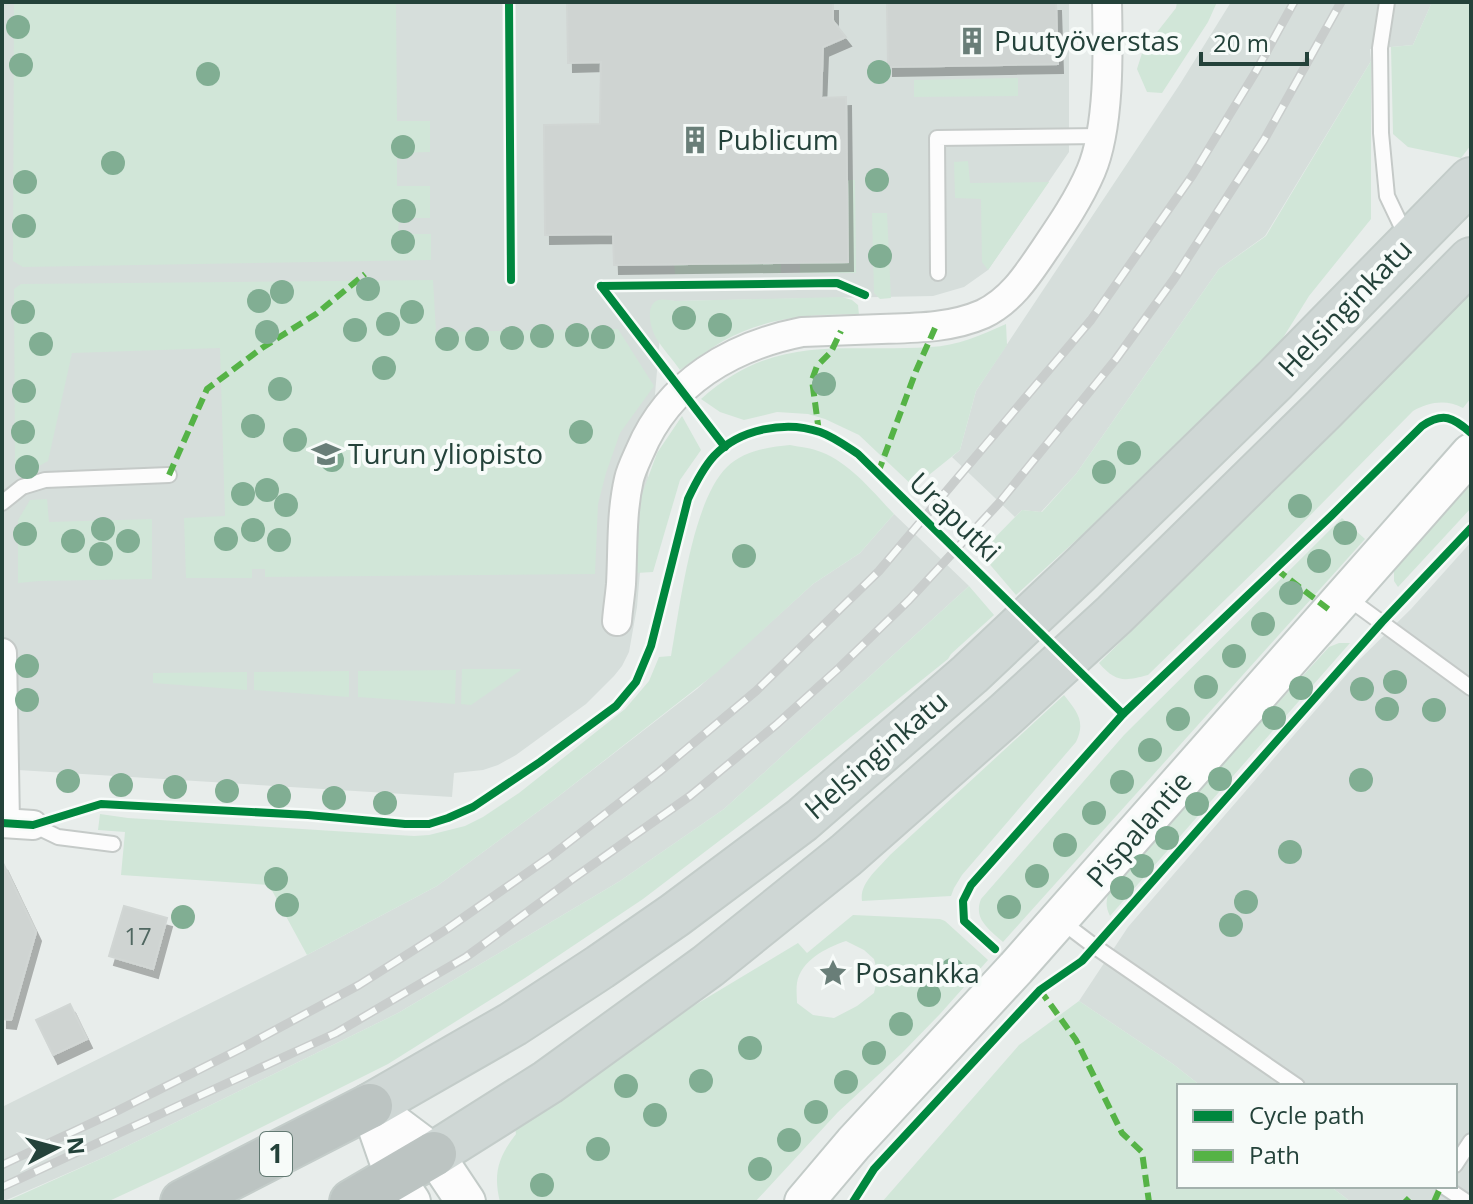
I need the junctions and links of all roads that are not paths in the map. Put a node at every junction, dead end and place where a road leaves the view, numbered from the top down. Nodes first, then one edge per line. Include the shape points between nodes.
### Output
1 (1107, 2) edge
2 (1387, 2) edge
3 (1101, 136) junction
4 (1471, 180) edge
5 (1409, 242) junction
6 (1471, 260) edge
7 (938, 273) dead end
8 (1471, 453) edge
9 (169, 475) dead end
10 (2, 503) edge
11 (1345, 596) junction
12 (617, 621) dead end
13 (2, 653) edge
14 (1471, 688) edge
15 (3, 823) edge
16 (33, 825) joint
17 (113, 844) dead end
18 (1059, 919) junction
19 (1294, 1084) edge
20 (370, 1106) junction
21 (1471, 1141) edge
22 (434, 1154) junction
23 (1457, 1162) edge
24 (1446, 1188) edge
25 (403, 1190) edge
26 (183, 1202) edge
27 (352, 1202) edge
28 (466, 1202) edge
29 (804, 1202) edge
30 (1467, 1202) edge

1 - 3 street
2 - 5 lane via 1380,48 1381,133 1387,196
3 - 7 lane via 937,138
3 - 12 street via 1092,168 1062,225 1026,278 982,314 935,328 783,336 738,351 680,390 646,437 630,477
4 - 5 main road, Helsinginkatu
5 - 20 main road, Helsinginkatu via 1078,572 802,820 675,915 513,1024
6 - 22 main road, Helsinginkatu via 1114,615 846,855 708,966 548,1082
8 - 11 street, Pispalantie
9 - 10 lane via 45,480 22,487
11 - 14 lane
11 - 18 street, Pispalantie
13 - 15 street
15 - 16 street
16 - 17 lane via 58,837
18 - 19 lane
18 - 29 street, Pispalantie
20 - 22 street
20 - 25 street
20 - 26 highway, Helsinginkatu / 1
21 - 23 lane
22 - 25 highway, Helsinginkatu
22 - 28 street
24 - 30 lane
25 - 27 highway, Helsinginkatu

